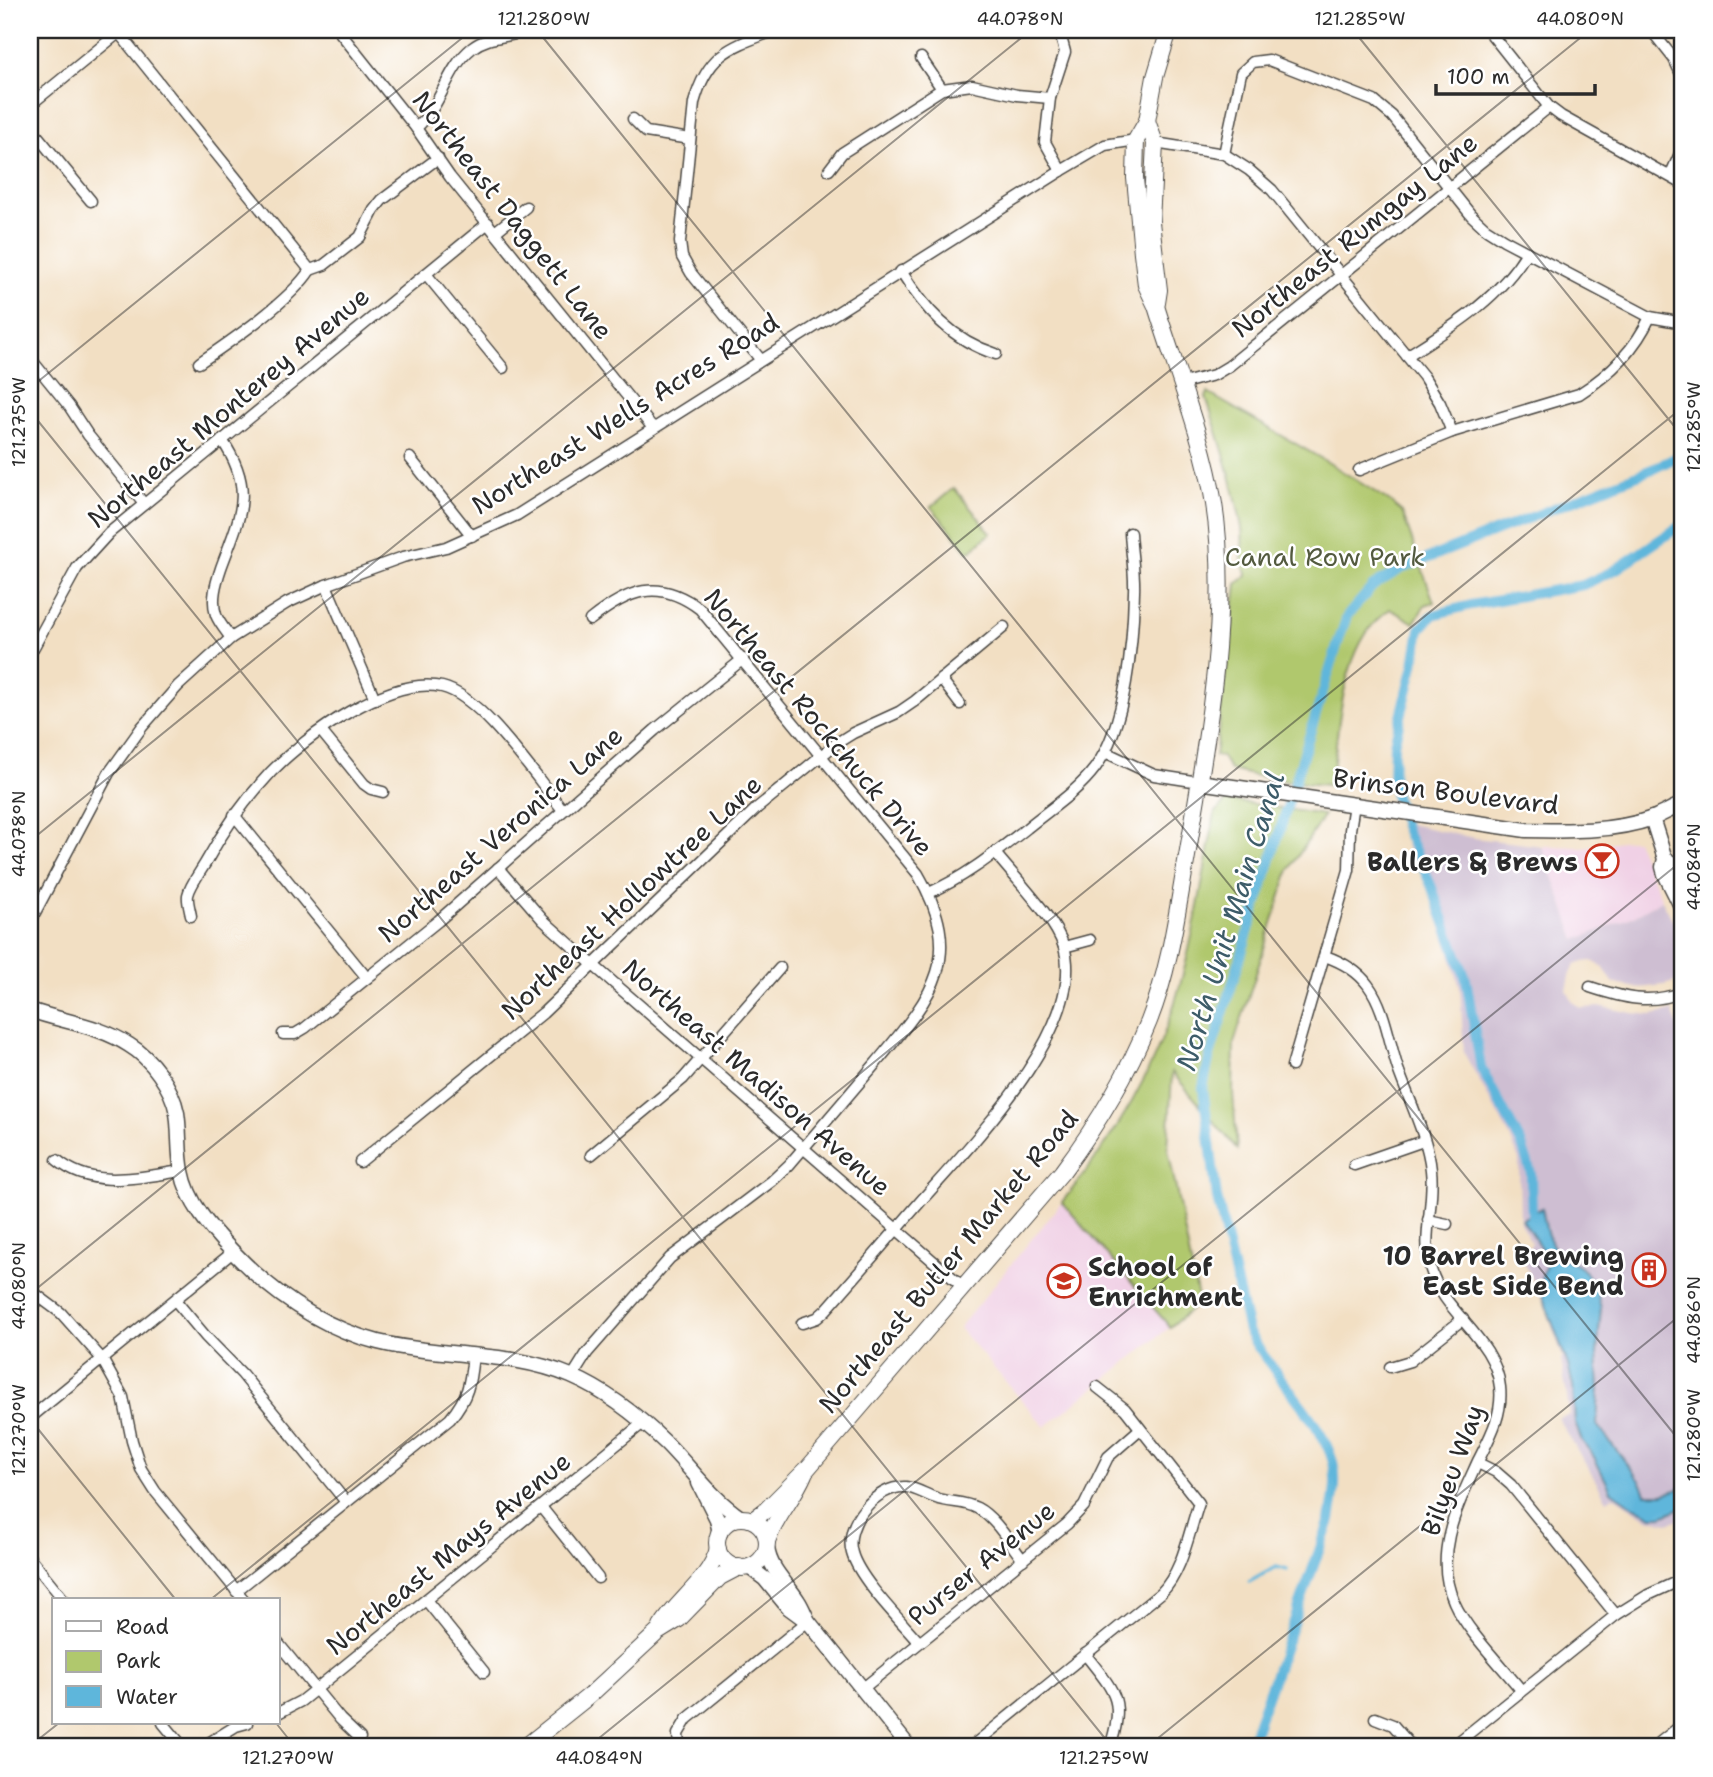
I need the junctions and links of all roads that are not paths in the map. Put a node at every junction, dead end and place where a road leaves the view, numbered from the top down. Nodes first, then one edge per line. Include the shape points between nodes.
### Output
1 (338, 30) edge
2 (528, 30) edge
3 (776, 30) edge
4 (1059, 30) edge
5 (1169, 30) edge
6 (1488, 30) edge
7 (1651, 30) edge
8 (120, 31) edge
9 (921, 58) dead end
10 (1683, 78) edge
11 (942, 89) junction
12 (1049, 98) junction
13 (30, 105) edge
14 (1549, 107) junction
15 (634, 118) dead end
16 (1147, 121) junction
17 (30, 127) edge
18 (416, 128) junction
19 (690, 139) junction
20 (1136, 139) junction
21 (1155, 143) junction
22 (1683, 147) edge
23 (1224, 154) junction
24 (438, 158) junction
25 (829, 170) dead end
26 (1061, 171) junction
27 (1670, 176) junction
28 (1683, 184) edge
29 (1449, 187) junction
30 (91, 201) dead end
31 (526, 207) dead end
32 (491, 228) junction
33 (1527, 252) junction
34 (310, 270) junction
35 (901, 271) junction
36 (426, 274) junction
37 (1340, 275) junction
38 (1158, 298) junction
39 (1650, 317) junction
40 (1683, 323) edge
41 (996, 354) dead end
42 (1407, 356) junction
43 (30, 358) edge
44 (760, 359) junction
45 (199, 363) dead end
46 (503, 368) dead end
47 (1180, 384) junction
48 (653, 428) junction
49 (1452, 432) junction
50 (222, 440) junction
51 (410, 458) dead end
52 (1359, 470) dead end
53 (144, 504) junction
54 (1130, 533) dead end
55 (472, 536) junction
56 (326, 585) junction
57 (590, 620) dead end
58 (1004, 627) dead end
59 (231, 638) junction
60 (30, 654) edge
61 (743, 659) junction
62 (941, 679) junction
63 (375, 699) junction
64 (960, 704) dead end
65 (321, 731) junction
66 (1105, 752) junction
67 (822, 755) junction
68 (1199, 782) junction
69 (383, 792) dead end
70 (1354, 804) junction
71 (1683, 804) edge
72 (563, 810) junction
73 (234, 815) junction
74 (1652, 818) junction
75 (995, 853) junction
76 (1665, 859) junction
77 (498, 867) junction
78 (1683, 884) edge
79 (929, 893) junction
80 (1683, 910) edge
81 (191, 916) dead end
82 (30, 922) edge
83 (1090, 940) dead end
84 (1064, 947) junction
85 (1325, 956) junction
86 (592, 964) junction
87 (780, 968) dead end
88 (367, 978) junction
89 (1590, 987) dead end
90 (1683, 992) edge
91 (30, 1010) edge
92 (283, 1034) dead end
93 (702, 1059) junction
94 (1292, 1066) dead end
95 (1423, 1140) junction
96 (803, 1148) junction
97 (591, 1155) dead end
98 (57, 1160) dead end
99 (360, 1162) dead end
100 (1354, 1165) dead end
101 (182, 1171) junction
102 (1428, 1220) junction
103 (1447, 1224) dead end
104 (897, 1229) junction
105 (233, 1252) junction
106 (963, 1287) junction
107 (30, 1290) edge
108 (175, 1300) junction
109 (1463, 1319) junction
110 (802, 1323) dead end
111 (473, 1355) junction
112 (102, 1359) junction
113 (1390, 1367) dead end
114 (572, 1377) junction
115 (1097, 1387) dead end
116 (30, 1418) edge
117 (643, 1423) junction
118 (1140, 1429) junction
119 (1478, 1463) junction
120 (807, 1468) junction
121 (699, 1482) junction
122 (346, 1502) junction
123 (541, 1507) junction
124 (747, 1519) junction
125 (719, 1541) junction
126 (767, 1545) junction
127 (30, 1558) edge
128 (1023, 1560) junction
129 (744, 1567) junction
130 (598, 1578) dead end
131 (1683, 1579) edge
132 (240, 1596) edge
133 (62, 1598) edge
134 (426, 1600) junction
135 (1616, 1615) junction
136 (808, 1621) junction
137 (658, 1632) junction
138 (919, 1643) junction
139 (280, 1645) edge
140 (1085, 1654) junction
141 (484, 1672) dead end
142 (316, 1689) junction
143 (862, 1689) junction
144 (1521, 1690) junction
145 (280, 1712) edge
146 (1376, 1718) dead end
147 (164, 1724) edge
148 (243, 1724) edge
149 (1683, 1724) edge
150 (360, 1738) dead end
151 (183, 1747) edge
152 (202, 1747) edge
153 (525, 1747) edge
154 (678, 1747) edge
155 (909, 1747) edge
156 (971, 1747) edge
157 (1110, 1747) edge
158 (1412, 1747) edge
159 (1452, 1747) edge
160 (1654, 1747) edge

1 - 18 street, Northeast Daggett Lane
2 - 18 street via 472,47 456,64 428,118
3 - 19 street via 733,47 713,61 700,80
4 - 12 street via 1065,52
5 - 16 main road, Northeast Butler Market Road
6 - 14 street
7 - 10 street
8 - 13 street
8 - 34 street
9 - 11 street
11 - 12 street via 972,85
11 - 25 street via 842,153
12 - 26 street via 1045,142
14 - 27 street
14 - 29 street, Northeast Rumgay Lane
15 - 19 street via 646,132
16 - 20 main road, Northeast Butler Market Road
16 - 21 main road, Northeast Butler Market Road
17 - 30 street
18 - 24 street, Northeast Daggett Lane
19 - 44 street via 682,257
20 - 21 street, Northeast Wells Acres Road
20 - 26 street, Northeast Wells Acres Road via 1105,145
20 - 38 main road, Northeast Butler Market Road via 1135,178 1146,285
21 - 23 street
21 - 38 main road, Northeast Butler Market Road via 1151,222
22 - 27 street
23 - 29 street via 1241,73 1253,62 1269,60 1374,100
23 - 37 street via 1272,190
24 - 32 street, Northeast Daggett Lane
24 - 34 street via 382,200 360,237 324,265
26 - 35 street, Northeast Wells Acres Road
27 - 28 street
29 - 33 street via 1485,228
29 - 37 street, Northeast Rumgay Lane
31 - 32 street, Northeast Monterey Avenue
32 - 36 street, Northeast Monterey Avenue
32 - 48 street, Northeast Daggett Lane
33 - 39 street
33 - 42 street via 1485,302
34 - 45 street via 289,293
35 - 41 street via 936,316 973,346
35 - 44 street, Northeast Wells Acres Road
36 - 46 street
36 - 50 street, Northeast Monterey Avenue
37 - 42 street
37 - 47 street, Northeast Rumgay Lane via 1229,366
38 - 47 main road, Northeast Butler Market Road
39 - 40 street
39 - 49 street via 1615,367 1579,394
42 - 49 street via 1440,403
43 - 53 street
44 - 48 street, Northeast Wells Acres Road
47 - 68 main road, Northeast Butler Market Road via 1208,474 1219,555 1215,658
48 - 55 street, Northeast Wells Acres Road via 517,515
49 - 52 street
50 - 53 street, Northeast Monterey Avenue
50 - 59 street via 236,461 243,487 239,518 214,590 216,615
51 - 55 street
53 - 60 street, Northeast Monterey Avenue via 77,568
54 - 66 street via 1135,589 1131,639 1116,726
55 - 56 street, Northeast Wells Acres Road
56 - 59 street, Northeast Wells Acres Road via 286,603
56 - 63 street
57 - 61 street, Northeast Rockchuck Drive via 633,593 668,592 700,608
58 - 62 street, Northeast Hollowtree Lane
59 - 82 street, Northeast Wells Acres Road via 178,686 135,736 109,773
61 - 67 street, Northeast Rockchuck Drive
61 - 72 street, Northeast Veronica Lane
62 - 64 street
62 - 67 street, Northeast Hollowtree Lane via 899,712 853,733
63 - 65 street
63 - 72 street via 421,686 460,694 490,720
65 - 69 street via 364,783
65 - 73 street via 273,771
66 - 68 street via 1154,775
66 - 75 street via 1080,785
67 - 79 street, Northeast Rockchuck Drive
67 - 86 street, Northeast Hollowtree Lane via 730,832
68 - 70 street, Brinson Boulevard
68 - 106 main road, Northeast Butler Market Road via 1169,955 1131,1062 1088,1137
70 - 74 street, Brinson Boulevard via 1526,831 1565,831
70 - 85 street via 1349,870
71 - 74 street, Brinson Boulevard
72 - 77 street, Northeast Veronica Lane
73 - 81 street via 188,894
73 - 88 street
74 - 76 street
75 - 79 street via 955,882
75 - 84 street via 1045,915
76 - 78 street via 1673,864
76 - 80 street via 1665,874
77 - 86 street, Northeast Madison Avenue via 543,920
77 - 88 street, Northeast Veronica Lane
79 - 96 street, Northeast Rockchuck Drive via 941,939 932,990 914,1018
83 - 84 street
84 - 104 street via 1063,1000 1040,1049 999,1112
85 - 94 street
85 - 95 street, Bilyeu Way via 1356,971 1378,1002
86 - 93 street, Northeast Madison Avenue
86 - 99 street, Northeast Hollowtree Lane via 516,1037
87 - 93 street
88 - 92 street, Northeast Veronica Lane via 305,1028
89 - 90 street via 1645,1000
91 - 101 street via 107,1032 152,1065 176,1110
93 - 96 street, Northeast Madison Avenue
93 - 97 street
95 - 100 street
95 - 102 street, Bilyeu Way via 1432,1173
96 - 104 street, Northeast Madison Avenue
96 - 114 street, Northeast Rockchuck Drive via 772,1181 670,1258 587,1353
98 - 101 street via 78,1175 97,1179
101 - 105 street via 192,1201
102 - 103 street
102 - 109 street, Bilyeu Way via 1431,1269 1440,1291
104 - 106 street, Northeast Madison Avenue
104 - 110 street via 826,1310
105 - 108 street
105 - 111 street via 293,1303 344,1331 380,1342
106 - 120 main road, Northeast Butler Market Road
107 - 112 street via 61,1312
108 - 112 street
108 - 122 street
109 - 113 street via 1410,1361
109 - 119 street, Bilyeu Way via 1491,1355 1500,1387 1501,1409
111 - 114 street via 510,1358
111 - 122 street via 470,1386 450,1419
112 - 116 street
112 - 132 street via 123,1397 141,1469
114 - 117 street
115 - 118 street via 1125,1409
117 - 121 street
117 - 123 street, Northeast Mays Avenue
118 - 128 street, Purser Avenue via 1108,1457 1077,1514
118 - 140 street via 1199,1503 1168,1586
119 - 135 street via 1511,1485
119 - 144 street, Bilyeu Way via 1448,1536 1447,1583 1464,1619
120 - 124 main road, Northeast Butler Market Road via 766,1510
120 - 126 main road, Northeast Butler Market Road
121 - 124 street
121 - 125 street via 717,1519
122 - 132 street
123 - 130 street
123 - 134 street, Northeast Mays Avenue
124 - 125 main road via 728,1522
124 - 126 main road via 762,1527
125 - 129 main road via 728,1563
125 - 137 main road via 710,1569
126 - 129 main road via 758,1562
126 - 136 street via 768,1558
127 - 133 street
128 - 138 street, Purser Avenue
128 - 138 street via 978,1508 906,1488 876,1498 857,1519 851,1552 862,1573
129 - 136 street via 765,1579 788,1607
129 - 137 main road via 720,1577 679,1619
131 - 135 street
134 - 141 street
134 - 142 street, Northeast Mays Avenue
135 - 144 street
136 - 143 street
136 - 154 street via 687,1720 678,1734
137 - 153 main road
138 - 143 street, Purser Avenue
139 - 142 street
140 - 156 street
140 - 157 street via 1117,1701 1118,1722
142 - 145 street, Northeast Mays Avenue
142 - 150 street
143 - 155 street
144 - 159 street
146 - 158 street via 1393,1725
147 - 151 street
148 - 152 street
149 - 160 street

